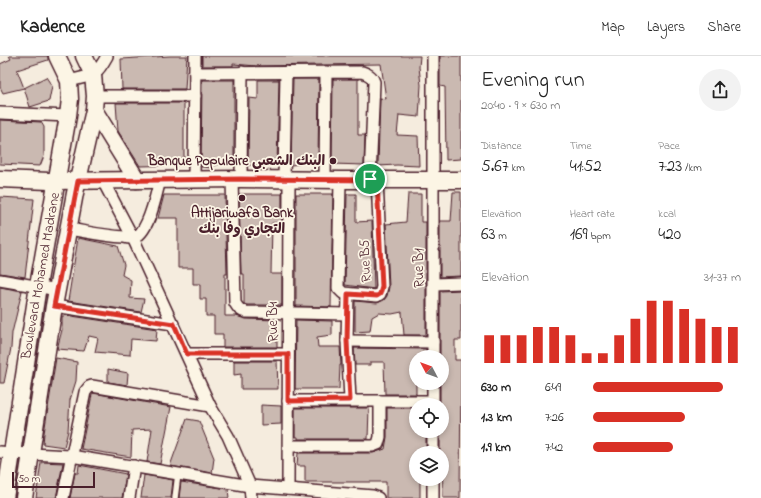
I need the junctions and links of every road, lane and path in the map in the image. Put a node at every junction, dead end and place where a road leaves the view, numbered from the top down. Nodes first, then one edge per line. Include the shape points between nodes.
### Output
1 (57, 56) edge
2 (84, 56) edge
3 (108, 56) edge
4 (195, 56) edge
5 (433, 56) edge
6 (242, 72) junction
7 (286, 72) junction
8 (326, 72) junction
9 (195, 73) junction
10 (93, 75) junction
11 (69, 81) junction
12 (195, 96) junction
13 (95, 103) junction
14 (1, 111) edge
15 (68, 116) junction
16 (237, 179) junction
17 (287, 179) junction
18 (434, 179) junction
19 (0, 180) edge
20 (136, 180) junction
21 (160, 180) junction
22 (194, 180) junction
23 (332, 180) junction
24 (374, 180) junction
25 (461, 180) edge
26 (57, 181) junction
27 (78, 181) junction
28 (103, 181) junction
29 (69, 228) junction
30 (133, 238) junction
31 (0, 280) edge
32 (461, 283) edge
33 (434, 284) junction
34 (38, 286) junction
35 (58, 290) junction
36 (343, 291) junction
37 (54, 306) junction
38 (288, 312) junction
39 (347, 314) junction
40 (174, 324) junction
41 (347, 341) junction
42 (433, 342) junction
43 (433, 350) edge
44 (187, 354) junction
45 (288, 354) junction
46 (350, 400) junction
47 (288, 401) junction
48 (380, 401) junction
49 (409, 402) edge
50 (210, 406) junction
51 (289, 446) junction
52 (6, 452) edge
53 (31, 454) junction
54 (71, 456) junction
55 (134, 466) junction
56 (178, 474) junction
57 (250, 486) junction
58 (433, 486) edge
59 (288, 489) junction
60 (333, 495) edge
61 (5, 498) edge
62 (24, 498) edge
63 (63, 498) edge
64 (129, 498) edge
65 (175, 498) edge
66 (251, 498) edge
67 (378, 498) edge
68 (433, 498) edge

1 - 11 street, Boulevard Mohamed Madrane
2 - 10 street, Boulevard Mohamed Madrane
3 - 10 street
4 - 9 street
5 - 18 street, Rue B1
6 - 7 street
6 - 9 street
6 - 16 street
7 - 8 street
7 - 17 street, Rue B4
8 - 23 street
8 - 24 street, Rue B5 via 362,72 372,77
9 - 12 street
10 - 11 street
10 - 13 street, Boulevard Mohamed Madrane
11 - 15 street, Boulevard Mohamed Madrane
12 - 13 street
12 - 22 street
13 - 20 street
13 - 27 street, Boulevard Mohamed Madrane
14 - 15 street
15 - 26 street, Boulevard Mohamed Madrane
16 - 17 street
16 - 22 street
16 - 38 street via 235,303 240,311
17 - 23 street
17 - 38 street, Rue B4
18 - 24 street
18 - 25 street
18 - 33 street, Rue B1
19 - 26 street
20 - 21 street
20 - 28 street
21 - 22 street
21 - 30 street via 150,217
23 - 24 street
23 - 36 street
24 - 36 street, Rue B5 via 382,291 377,296
26 - 27 street
26 - 34 street, Boulevard Mohamed Madrane
27 - 28 street
27 - 29 street, Boulevard Mohamed Madrane
28 - 30 street
29 - 30 street via 112,237
29 - 35 street, Boulevard Mohamed Madrane
30 - 40 street
31 - 34 street
32 - 33 street
33 - 42 street, Rue B1
34 - 35 street
34 - 52 street, Boulevard Mohamed Madrane
35 - 37 street, Boulevard Mohamed Madrane
36 - 39 street
37 - 40 street
37 - 53 street, Boulevard Mohamed Madrane
38 - 39 street
38 - 45 street, Rue B4
39 - 41 street
40 - 44 street
41 - 42 street
41 - 46 street
42 - 43 street, Rue B1
44 - 45 street
44 - 50 street
45 - 47 street, Rue B4
46 - 47 street
46 - 48 street
47 - 51 street, Rue B4
48 - 49 street
48 - 51 street via 378,444
50 - 54 street via 88,387
50 - 57 street via 228,436
51 - 59 street, Rue B4
52 - 53 street
52 - 61 street, Boulevard Mohamed Madrane
53 - 54 street
53 - 62 street, Boulevard Mohamed Madrane
54 - 55 street
54 - 63 street
55 - 56 street
55 - 64 street
56 - 57 street
56 - 65 lane
57 - 59 street
57 - 66 street
58 - 68 street
59 - 60 street
60 - 67 street

